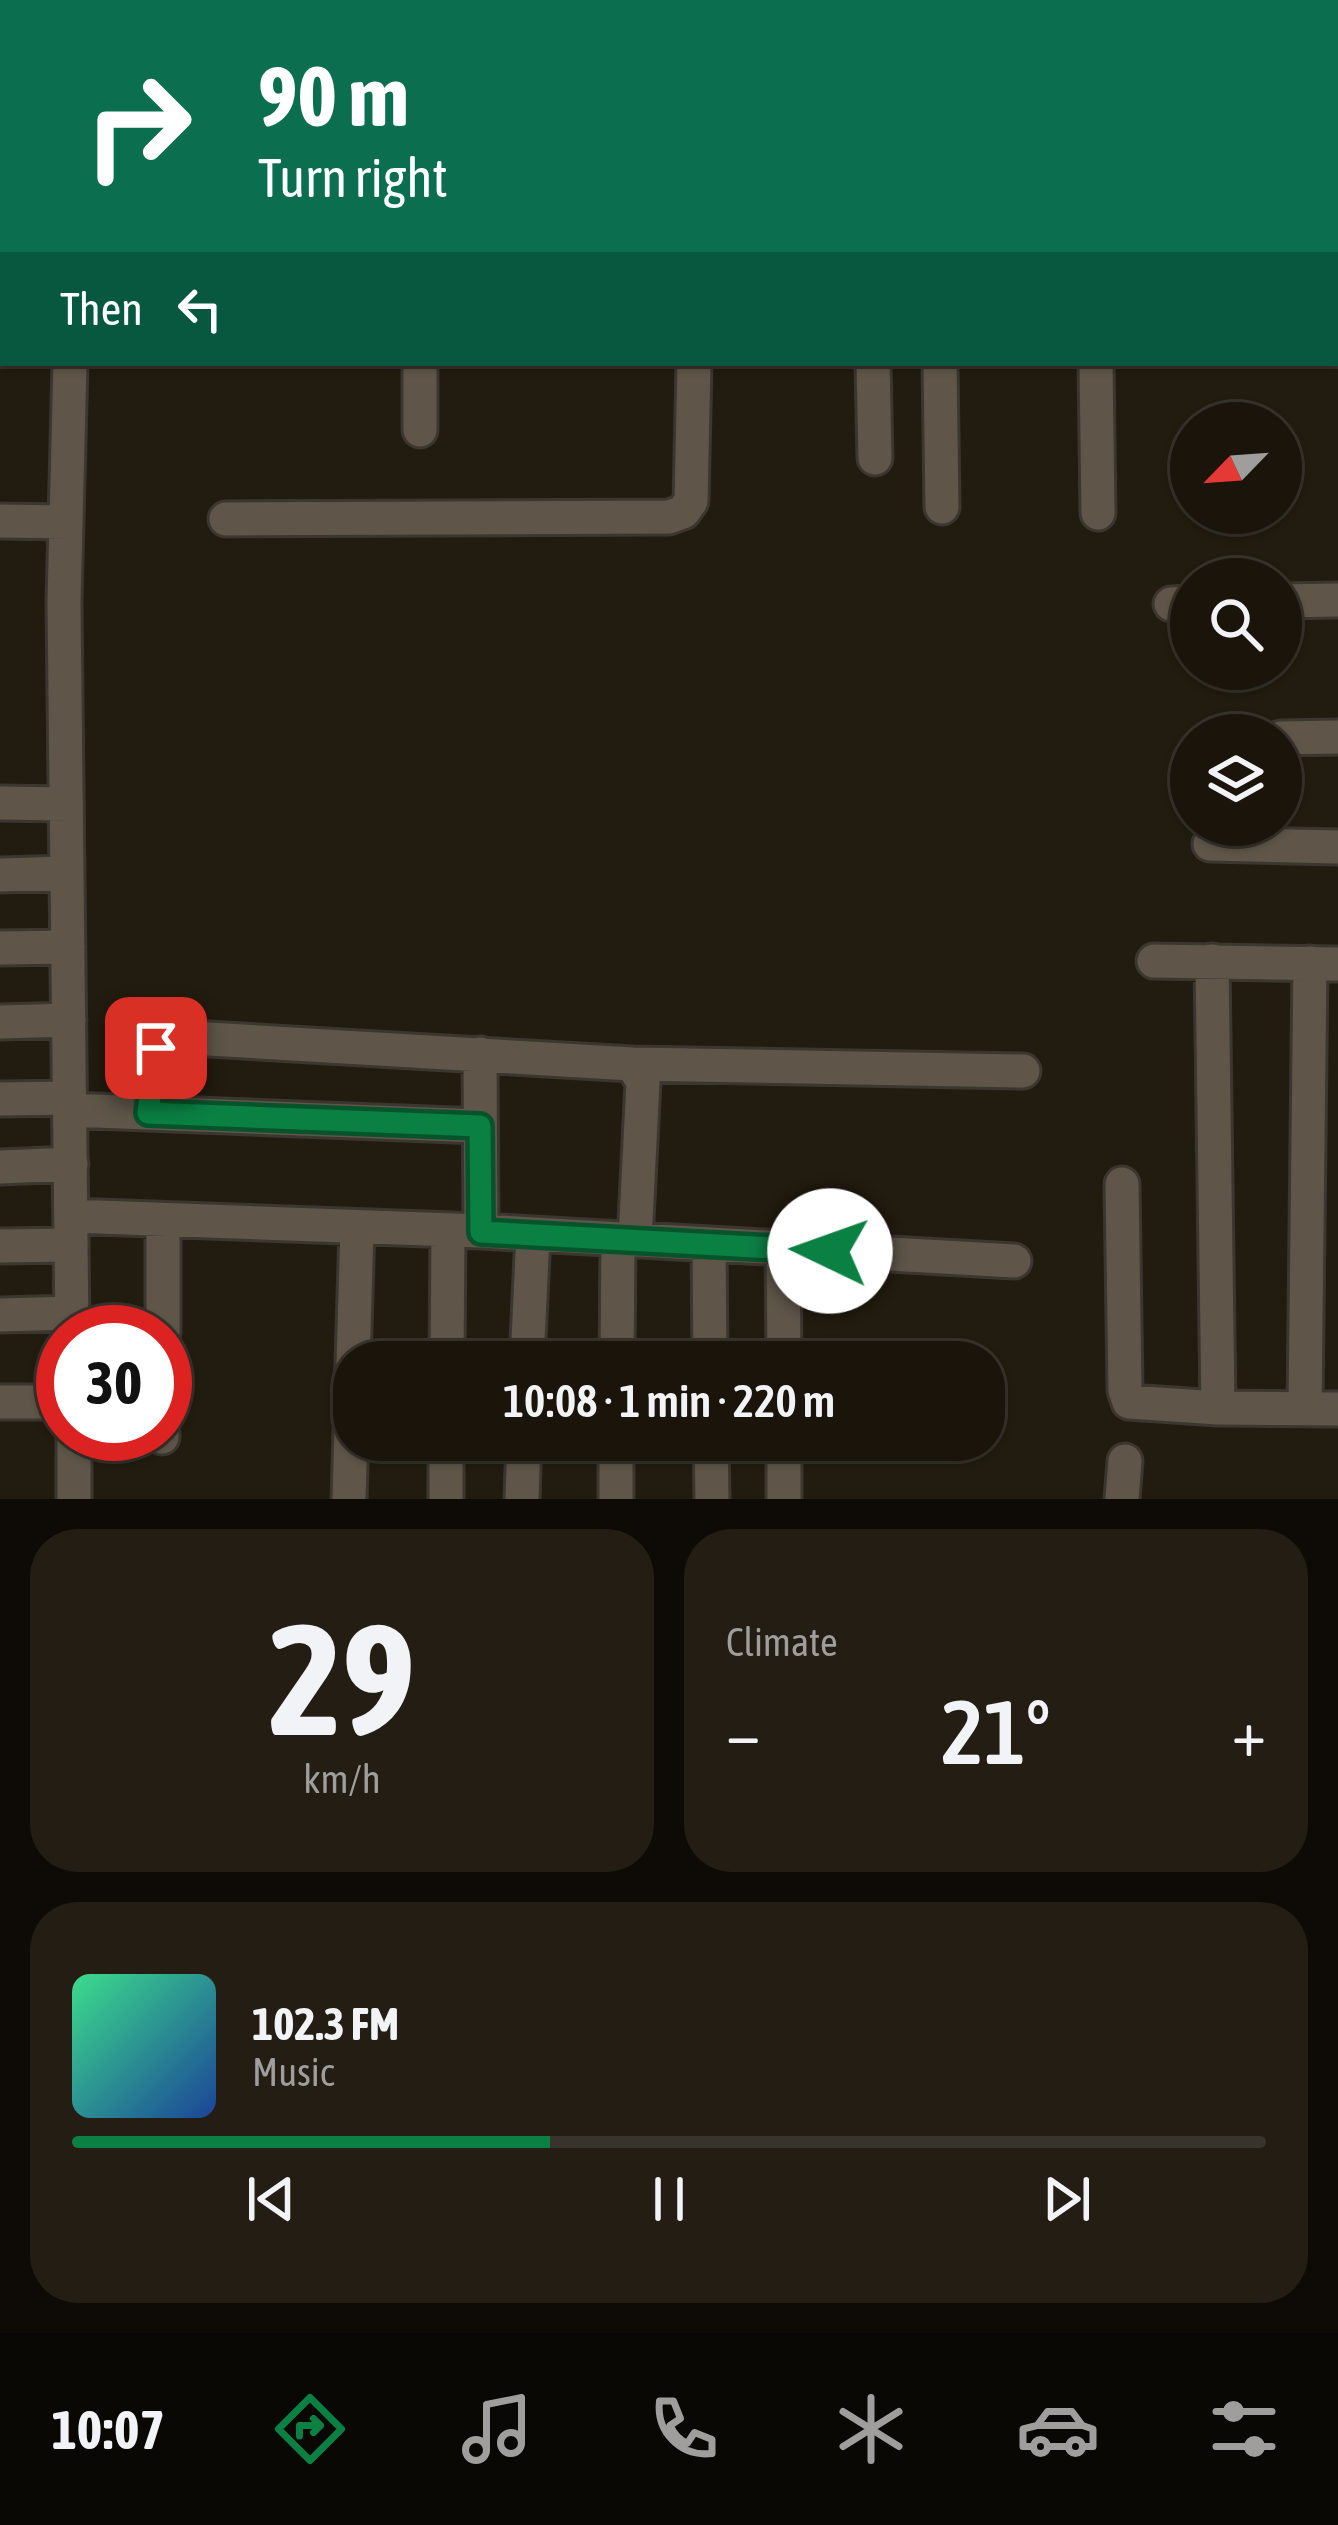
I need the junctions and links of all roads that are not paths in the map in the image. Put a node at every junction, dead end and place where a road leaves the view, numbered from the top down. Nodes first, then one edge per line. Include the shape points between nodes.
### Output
1 (70, 366) edge
2 (420, 366) edge
3 (694, 366) edge
4 (873, 366) edge
5 (940, 366) edge
6 (1096, 366) edge
7 (420, 430) dead end
8 (875, 458) dead end
9 (941, 507) dead end
10 (1098, 513) dead end
11 (226, 518) dead end
12 (0, 521) edge
13 (66, 522) junction
14 (1338, 600) edge
15 (1302, 601) edge
16 (1338, 737) edge
17 (1302, 738) edge
18 (0, 803) edge
19 (66, 804) junction
20 (1295, 846) edge
21 (1338, 847) edge
22 (67, 873) junction
23 (0, 875) edge
24 (68, 946) junction
25 (0, 948) edge
26 (1154, 961) dead end
27 (1212, 962) junction
28 (1324, 963) edge
29 (69, 1020) junction
30 (0, 1022) edge
31 (480, 1054) junction
32 (632, 1064) junction
33 (1023, 1071) dead end
34 (0, 1099) edge
35 (70, 1104) junction
36 (148, 1113) junction
37 (480, 1126) junction
38 (70, 1164) junction
39 (0, 1167) edge
40 (1122, 1184) dead end
41 (163, 1220) junction
42 (357, 1227) junction
43 (71, 1231) junction
44 (464, 1231) junction
45 (533, 1234) junction
46 (627, 1239) junction
47 (709, 1244) junction
48 (0, 1246) edge
49 (784, 1249) junction
50 (1014, 1261) dead end
51 (72, 1305) edge
52 (163, 1305) edge
53 (0, 1315) edge
54 (36, 1318) edge
55 (450, 1341) edge
56 (528, 1341) edge
57 (619, 1341) edge
58 (710, 1341) edge
59 (784, 1341) edge
60 (0, 1402) edge
61 (36, 1402) edge
62 (1218, 1408) junction
63 (1322, 1408) edge
64 (74, 1461) edge
65 (446, 1461) edge
66 (523, 1461) edge
67 (616, 1461) edge
68 (711, 1461) edge
69 (784, 1461) edge
70 (1125, 1461) dead end
71 (74, 1499) edge
72 (349, 1499) edge
73 (446, 1499) edge
74 (521, 1499) edge
75 (616, 1499) edge
76 (712, 1499) edge
77 (784, 1499) edge
78 (1122, 1499) edge

1 - 13 street
2 - 7 street
3 - 11 street via 691,501 670,517
4 - 8 street
5 - 9 street
6 - 10 street
12 - 13 street
13 - 19 street
14 - 15 street
16 - 17 street
18 - 19 street
19 - 22 street
20 - 21 street
22 - 23 street
22 - 24 street
24 - 25 street
24 - 29 street
26 - 27 street
27 - 28 street
27 - 62 street
28 - 63 street
29 - 30 street
29 - 35 street
31 - 32 street
31 - 36 street via 167,1039 156,1048
31 - 37 street
32 - 33 street
32 - 46 street via 643,1082
34 - 35 street
35 - 36 street
35 - 38 street
36 - 37 street
37 - 44 street
38 - 39 street
38 - 43 street
40 - 62 street via 1126,1397 1134,1404
41 - 42 street
41 - 43 street
41 - 52 street
42 - 44 street
42 - 72 street
43 - 48 street
43 - 51 street
44 - 45 street
44 - 55 street
45 - 46 street
45 - 56 street
46 - 47 street
46 - 57 street
47 - 49 street
47 - 58 street
49 - 50 street
49 - 59 street
53 - 54 street
60 - 61 street
62 - 63 street
64 - 71 street
65 - 73 street
66 - 74 street
67 - 75 street
68 - 76 street
69 - 77 street
70 - 78 street

